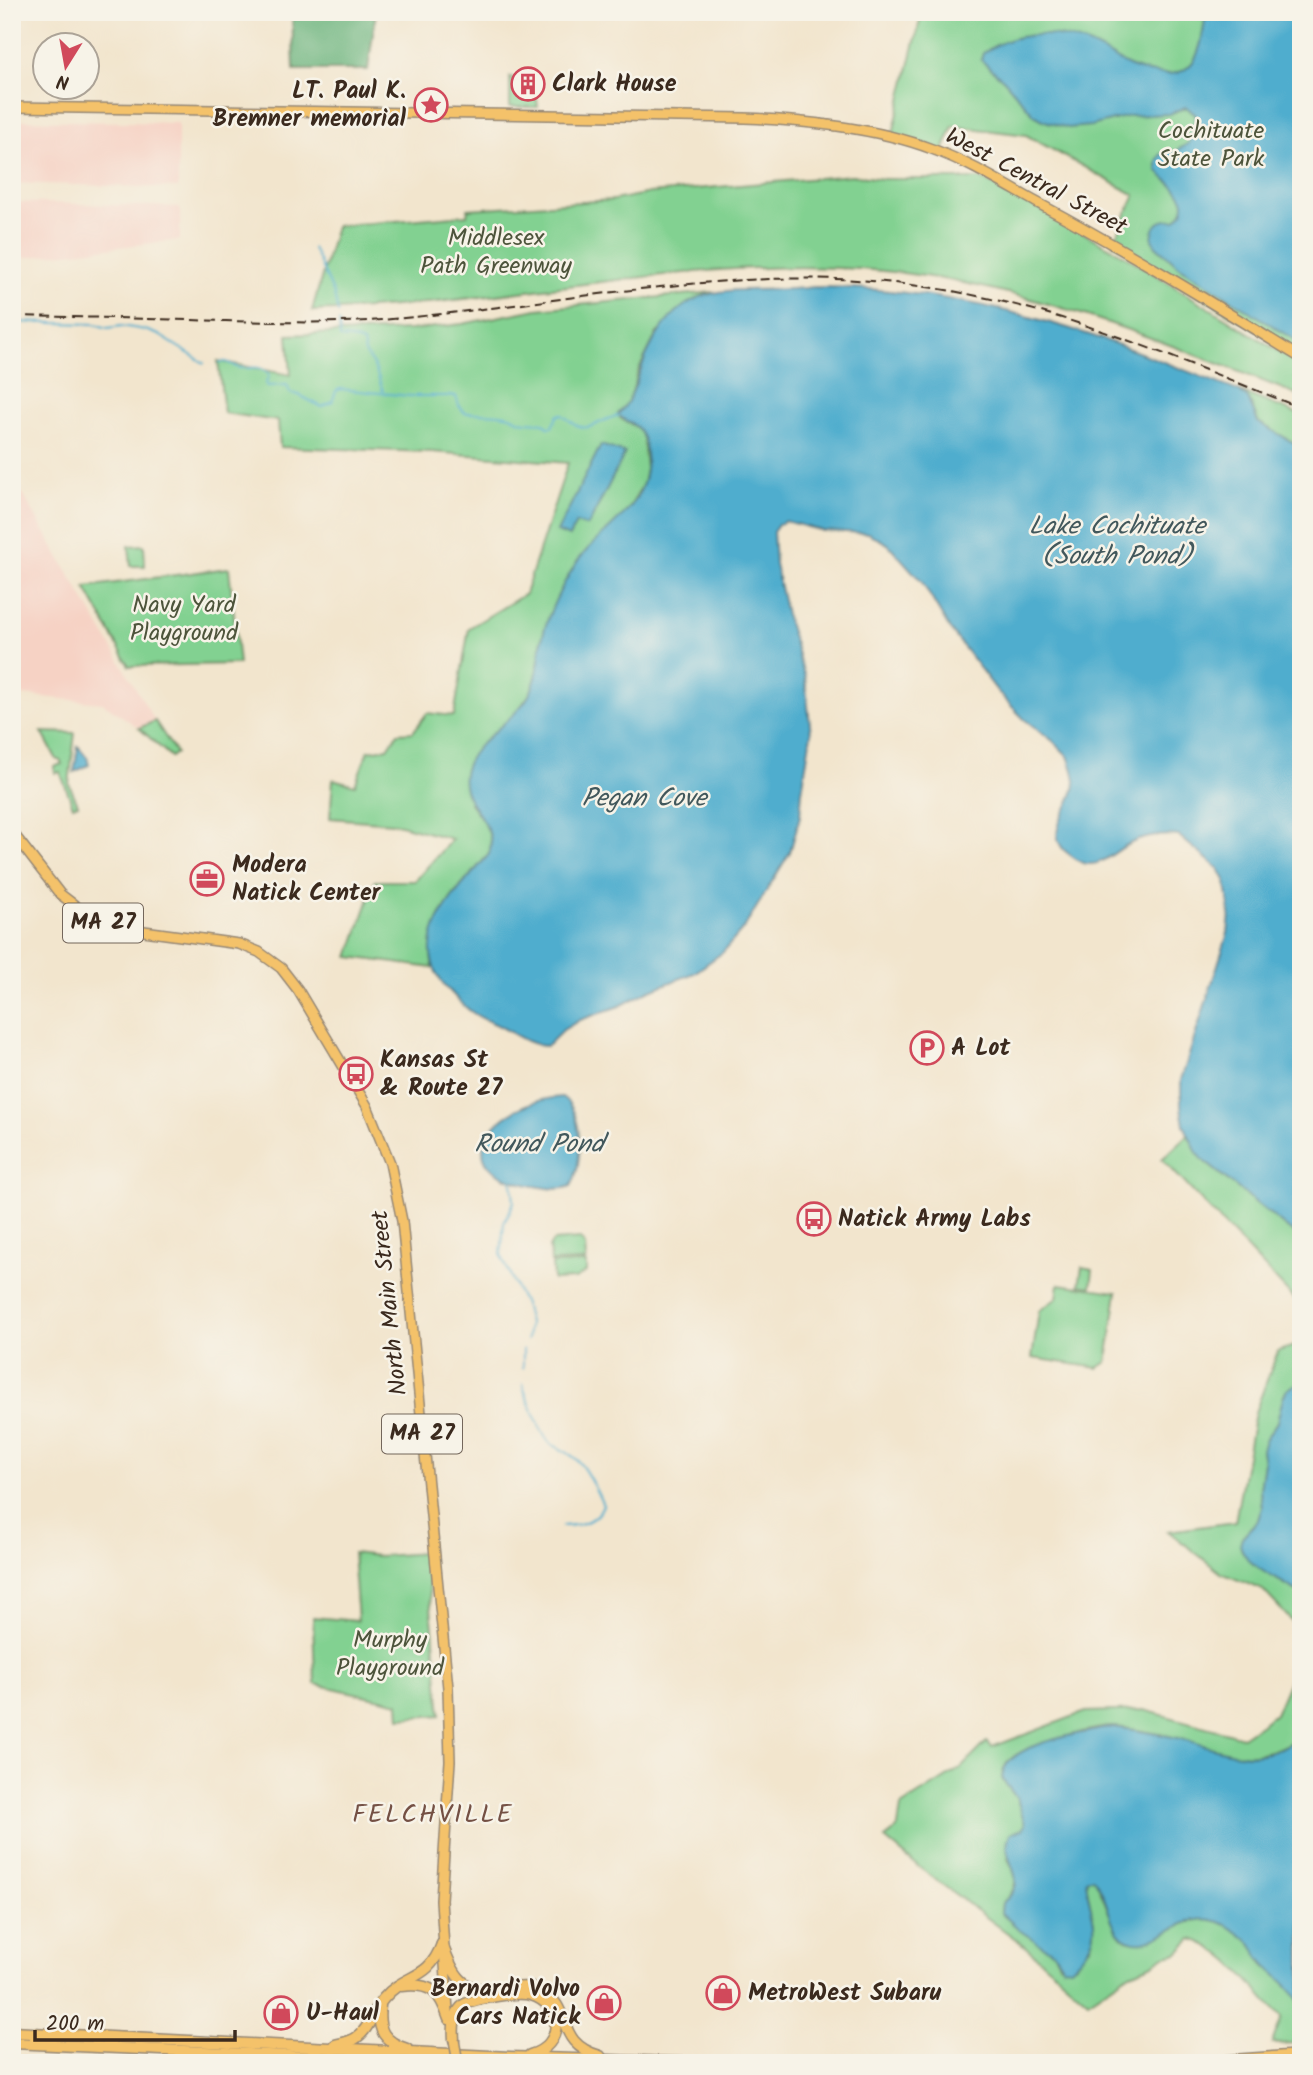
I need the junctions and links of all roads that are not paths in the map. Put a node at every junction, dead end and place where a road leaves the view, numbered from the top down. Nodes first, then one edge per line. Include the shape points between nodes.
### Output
1 (12, 107) edge
2 (1301, 358) edge
3 (12, 832) edge
4 (442, 1944) junction
5 (397, 1986) junction
6 (381, 2001) junction
7 (449, 2019) junction
8 (12, 2032) edge
9 (454, 2040) junction
10 (12, 2043) edge
11 (321, 2048) junction
12 (417, 2053) junction
13 (1301, 2055) edge
14 (510, 2057) junction
15 (348, 2058) junction
16 (621, 2060) junction
17 (366, 2063) edge
18 (436, 2063) edge
19 (458, 2063) edge
20 (703, 2063) edge
21 (1191, 2063) edge

1 - 2 main road, West Central Street via 734,117 806,122 880,135 932,149 985,174 1119,246
3 - 4 main road, North Main Street / MA 27 via 60,894 90,918 122,928 239,944 277,964 294,983 354,1084 384,1147 402,1221 447,1675 450,1760
4 - 5 highway via 433,1963
4 - 7 main road, North Main Street / MA 27
4 - 16 highway via 452,1970 464,1984 482,1990 523,1987 541,1991 558,2008 576,2046
5 - 6 highway
5 - 7 highway via 421,1985 432,1990 441,1998
6 - 11 highway via 357,2038
6 - 12 highway via 379,2025 386,2039
7 - 9 main road, North Main Street / MA 27
8 - 11 highway
9 - 14 highway via 454,2022 465,2004 533,1996 552,2011 555,2035 540,2052
9 - 19 main road, North Main Street / MA 27, bridge
10 - 15 highway
11 - 12 highway
12 - 14 highway
13 - 21 highway
14 - 16 highway
15 - 17 highway
15 - 18 highway
16 - 20 highway

